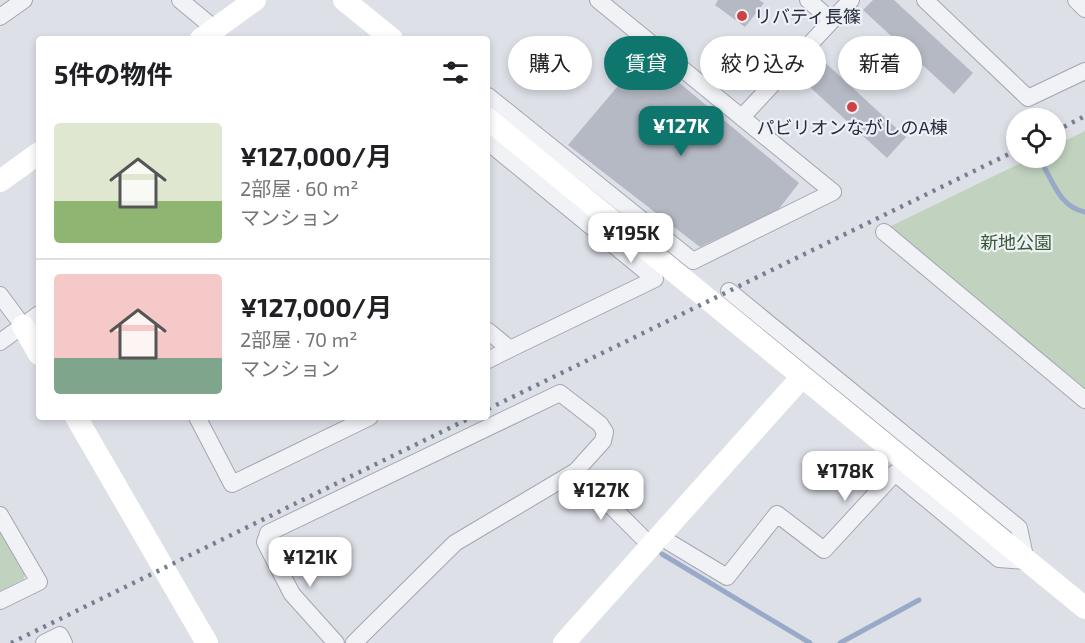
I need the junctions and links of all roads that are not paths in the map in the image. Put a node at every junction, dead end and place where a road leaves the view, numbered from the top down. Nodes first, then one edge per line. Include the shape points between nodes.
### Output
1 (24, 0) edge
2 (180, 0) edge
3 (255, 0) edge
4 (344, 0) edge
5 (598, 0) edge
6 (808, 0) edge
7 (851, 0) edge
8 (925, 0) edge
9 (1076, 0) edge
10 (1085, 9) edge
11 (0, 17) edge
12 (831, 20) junction
13 (208, 34) edge
14 (388, 36) edge
15 (1085, 71) edge
16 (490, 98) edge
17 (742, 117) junction
18 (490, 120) edge
19 (490, 143) edge
20 (536, 147) junction
21 (36, 155) edge
22 (0, 181) edge
23 (575, 202) junction
24 (884, 231) dead end
25 (729, 291) dead end
26 (0, 295) edge
27 (31, 320) edge
28 (490, 333) edge
29 (36, 341) edge
30 (0, 342) edge
31 (510, 349) junction
32 (490, 359) edge
33 (801, 378) junction
34 (1085, 400) edge
35 (78, 420) edge
36 (199, 420) edge
37 (364, 420) edge
38 (881, 429) junction
39 (576, 471) junction
40 (0, 515) edge
41 (655, 541) junction
42 (1026, 561) junction
43 (0, 601) edge
44 (1085, 608) edge
45 (44, 643) edge
46 (64, 643) edge
47 (207, 643) edge
48 (336, 643) edge
49 (354, 643) edge
50 (564, 643) edge

1 - 11 street
2 - 13 street
3 - 13 street
4 - 14 street
5 - 17 street
6 - 12 street
7 - 12 street
8 - 15 street via 1028,98
9 - 10 street
12 - 17 street
16 - 20 street
17 - 20 street via 833,192 693,261
18 - 20 street
19 - 23 street
20 - 23 street
21 - 22 street
23 - 31 street via 655,279
23 - 33 street
24 - 34 street
25 - 38 street
26 - 27 street
27 - 29 street
27 - 30 street
28 - 31 street
31 - 32 street
33 - 38 street
33 - 41 street
35 - 47 street
36 - 37 street via 232,484
38 - 42 street
39 - 41 street
39 - 48 street via 603,441 605,432 560,393 268,533 265,542 292,594
39 - 49 street via 455,543
40 - 43 street via 39,582
41 - 42 street via 727,577 777,514 824,550 895,473 999,559
41 - 50 street
42 - 44 street
45 - 46 street via 60,635

